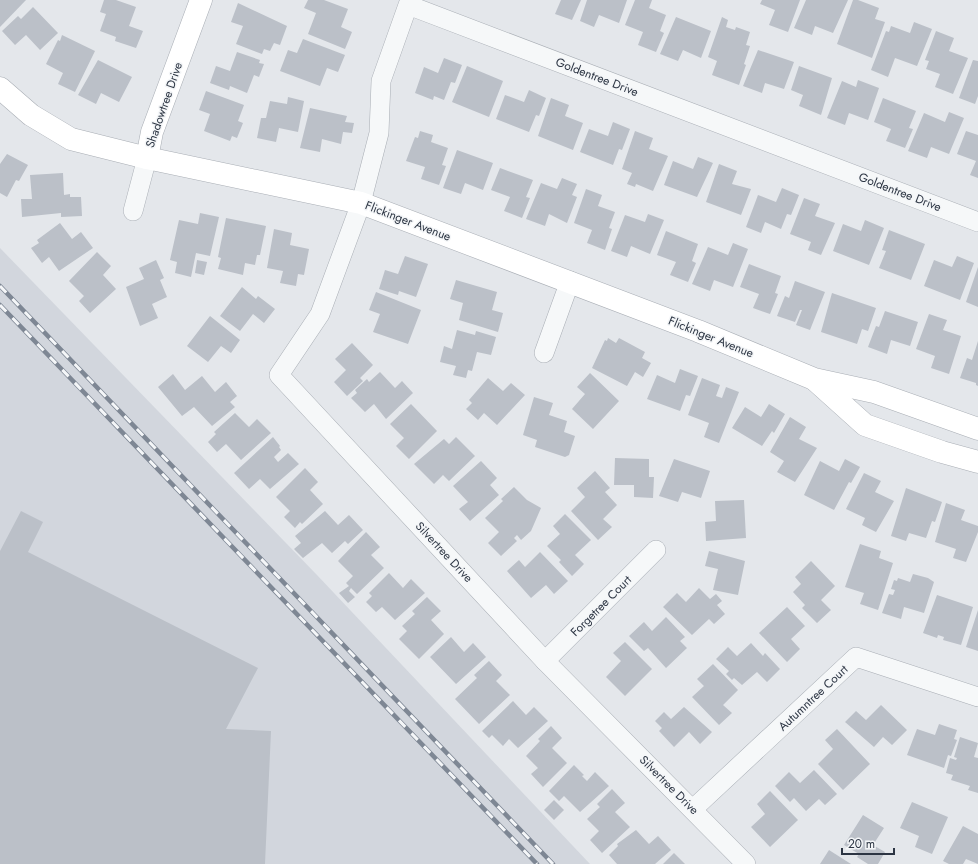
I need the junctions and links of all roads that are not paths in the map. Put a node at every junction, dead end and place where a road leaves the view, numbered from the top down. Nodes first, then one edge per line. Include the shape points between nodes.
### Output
1 (201, 0) edge
2 (0, 88) edge
3 (147, 158) junction
4 (361, 203) junction
5 (133, 211) dead end
6 (978, 222) edge
7 (570, 281) junction
8 (544, 353) dead end
9 (814, 379) junction
10 (978, 429) edge
11 (978, 462) edge
12 (656, 550) dead end
13 (545, 661) junction
14 (978, 697) edge
15 (693, 809) junction
16 (746, 864) edge

1 - 3 street, Shadowtree Drive via 152,132
2 - 3 street, Flickinger Avenue via 31,115 71,139
3 - 4 street, Flickinger Avenue
3 - 5 street, Shadowtree Drive
4 - 6 street, Goldentree Drive via 378,133 381,81 408,4
4 - 7 street, Flickinger Avenue
4 - 13 street, Silvertree Drive via 320,314 279,375
7 - 8 street
7 - 9 street, Flickinger Avenue
9 - 10 street, Flickinger Avenue via 874,392
9 - 11 street, Flickinger Avenue via 865,426
12 - 13 street, Forgetree Court
13 - 15 street, Silvertree Drive
14 - 15 street, Autumntree Court via 856,657
15 - 16 street, Silvertree Drive

